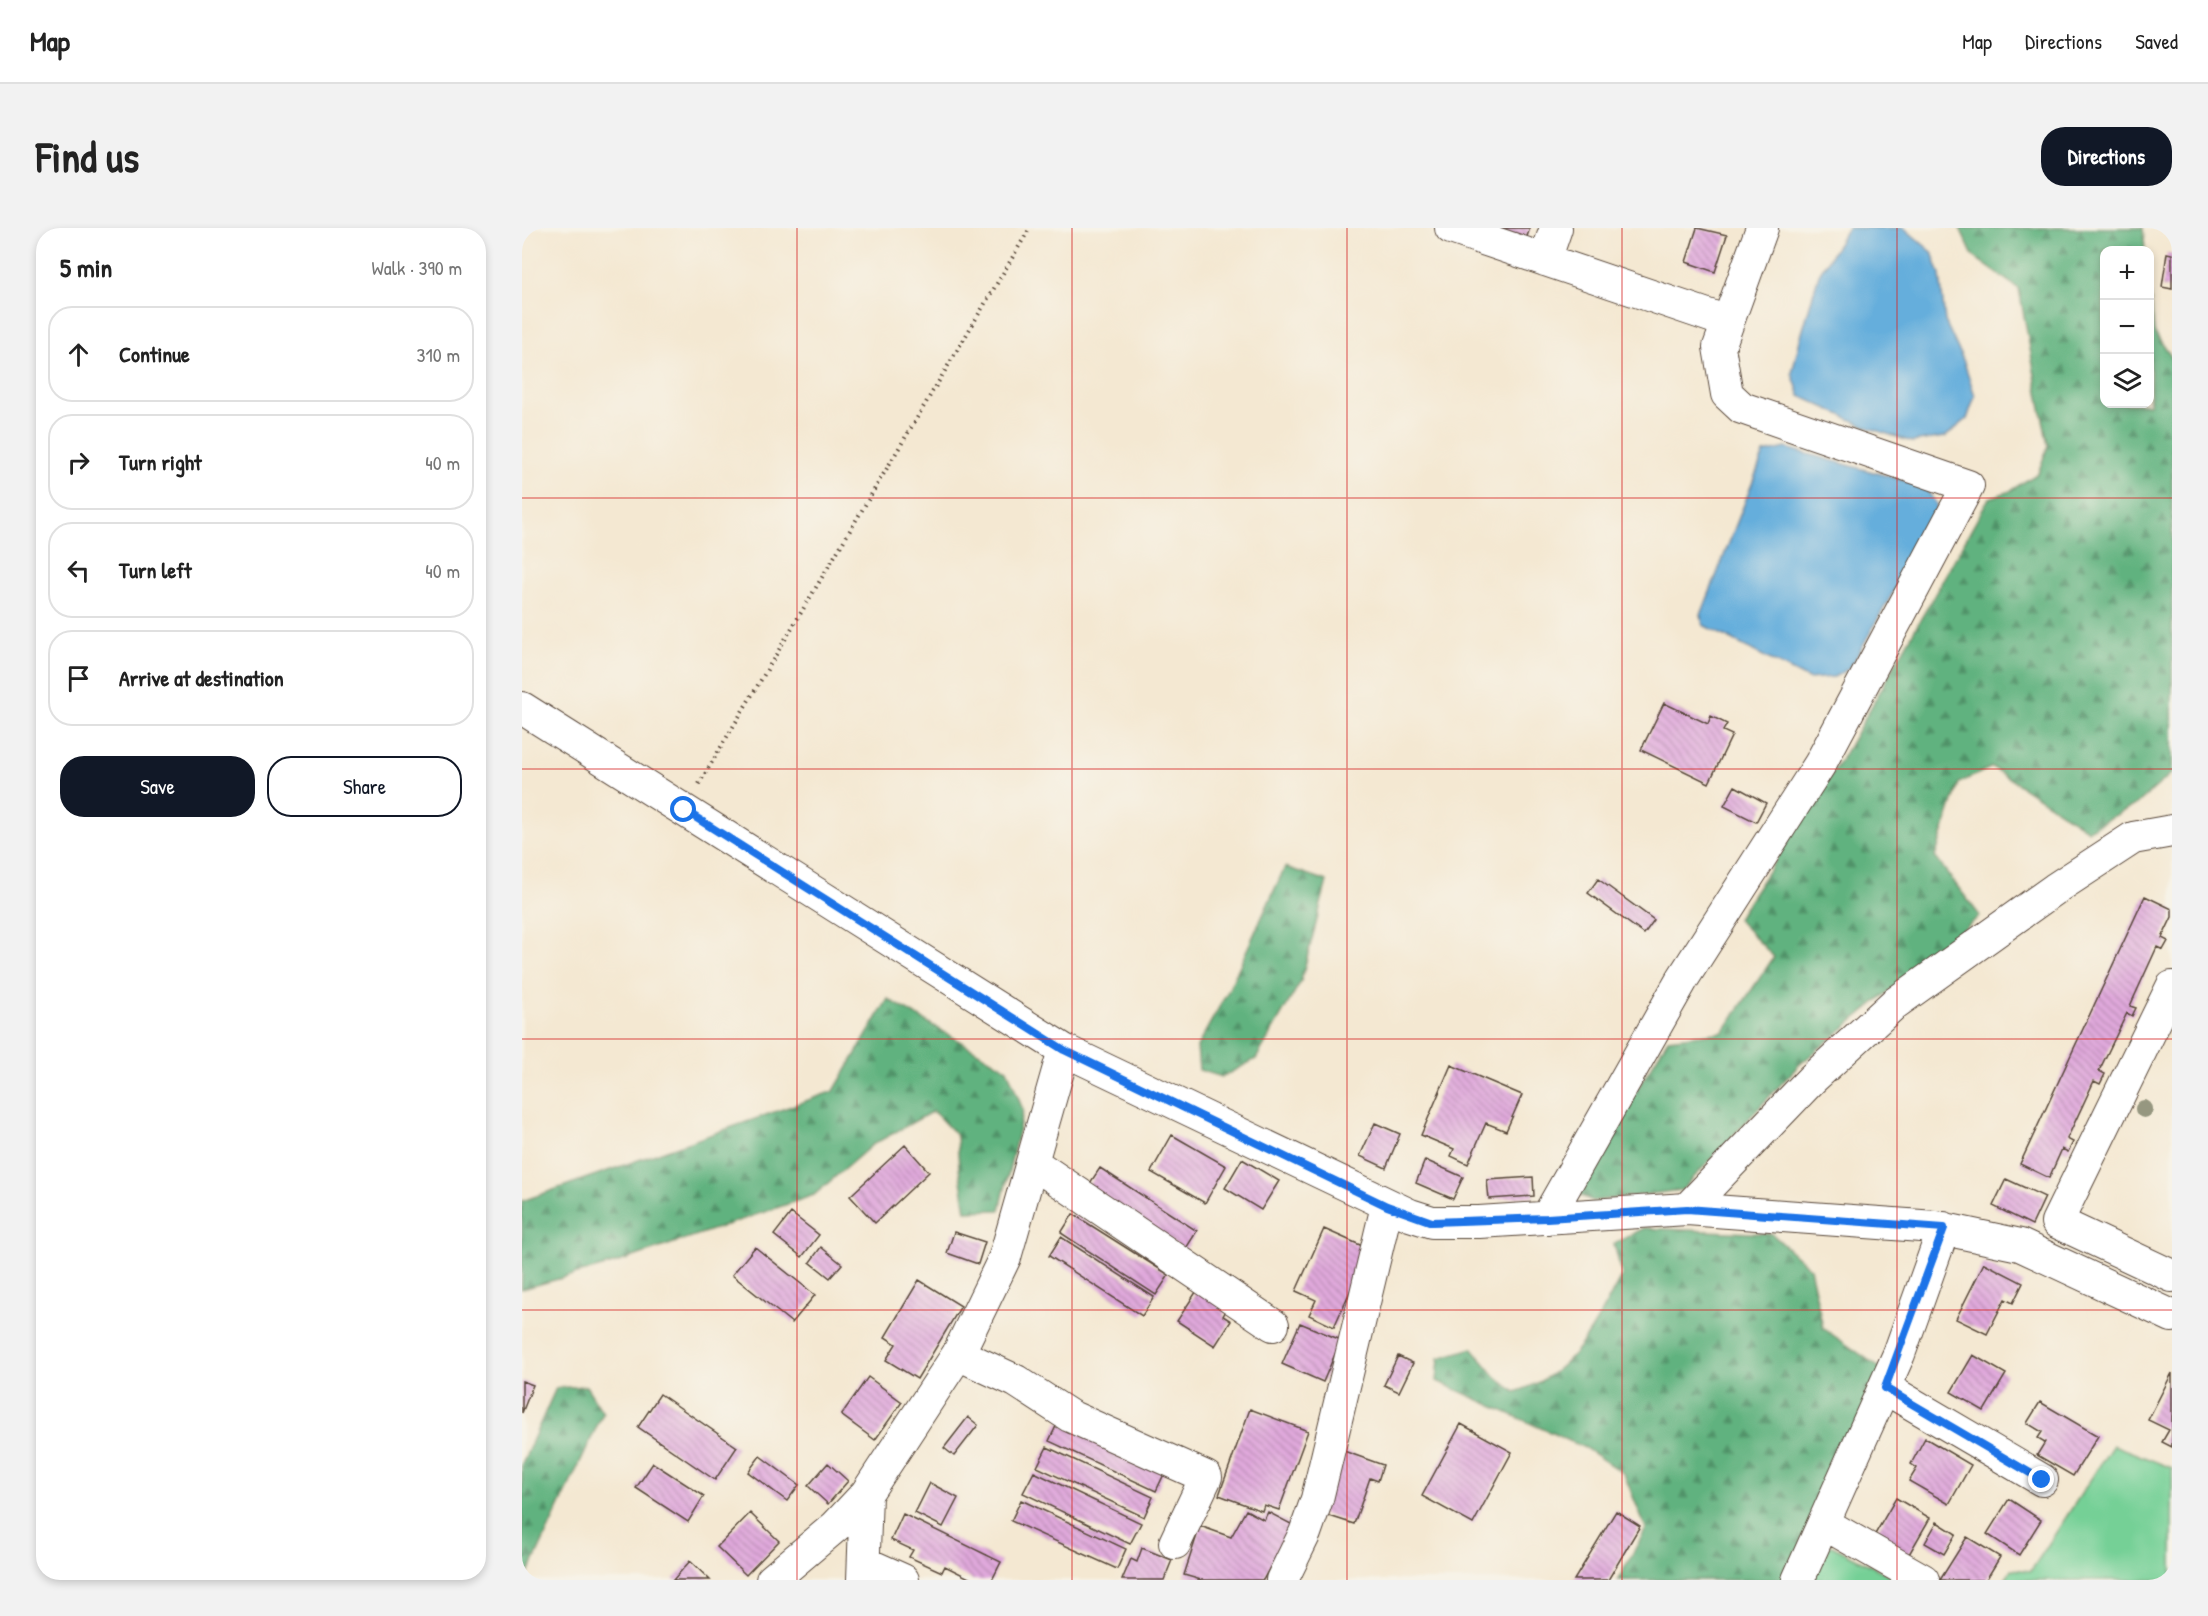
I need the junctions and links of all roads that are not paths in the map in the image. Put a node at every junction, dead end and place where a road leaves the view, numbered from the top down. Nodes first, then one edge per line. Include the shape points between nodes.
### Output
1 (1451, 228) edge
2 (1556, 228) edge
3 (1762, 228) edge
4 (1545, 260) junction
5 (1728, 322) junction
6 (522, 708) edge
7 (2172, 831) edge
8 (2172, 987) edge
9 (1064, 1050) junction
10 (1033, 1163) junction
11 (1387, 1206) junction
12 (1687, 1209) junction
13 (1547, 1218) junction
14 (1944, 1228) junction
15 (2172, 1276) edge
16 (2172, 1316) edge
17 (1273, 1325) dead end
18 (958, 1354) junction
19 (1885, 1388) junction
20 (2042, 1480) dead end
21 (866, 1494) junction
22 (1825, 1524) junction
23 (1175, 1543) dead end
24 (864, 1572) edge
25 (772, 1580) edge
26 (903, 1580) edge
27 (1282, 1580) edge
28 (1798, 1580) edge
29 (1923, 1580) edge

1 - 4 street
2 - 4 street
3 - 5 street
4 - 5 street
5 - 13 street via 1719,347 1727,394 1742,408 1968,486 1820,764 1683,978
6 - 9 street
7 - 12 street via 2133,838 1894,1004 1812,1079
8 - 15 street via 2057,1222
9 - 10 street
9 - 11 street
10 - 17 street
10 - 18 street via 1005,1257
11 - 13 street via 1432,1222
11 - 27 street via 1317,1499
12 - 13 street
12 - 14 street
14 - 16 street via 2020,1245
14 - 19 street
18 - 21 street
18 - 23 street via 1016,1381 1070,1416 1206,1478
19 - 20 street
19 - 22 street
21 - 24 street
21 - 25 street via 836,1526
22 - 28 street
22 - 29 street
24 - 26 street

